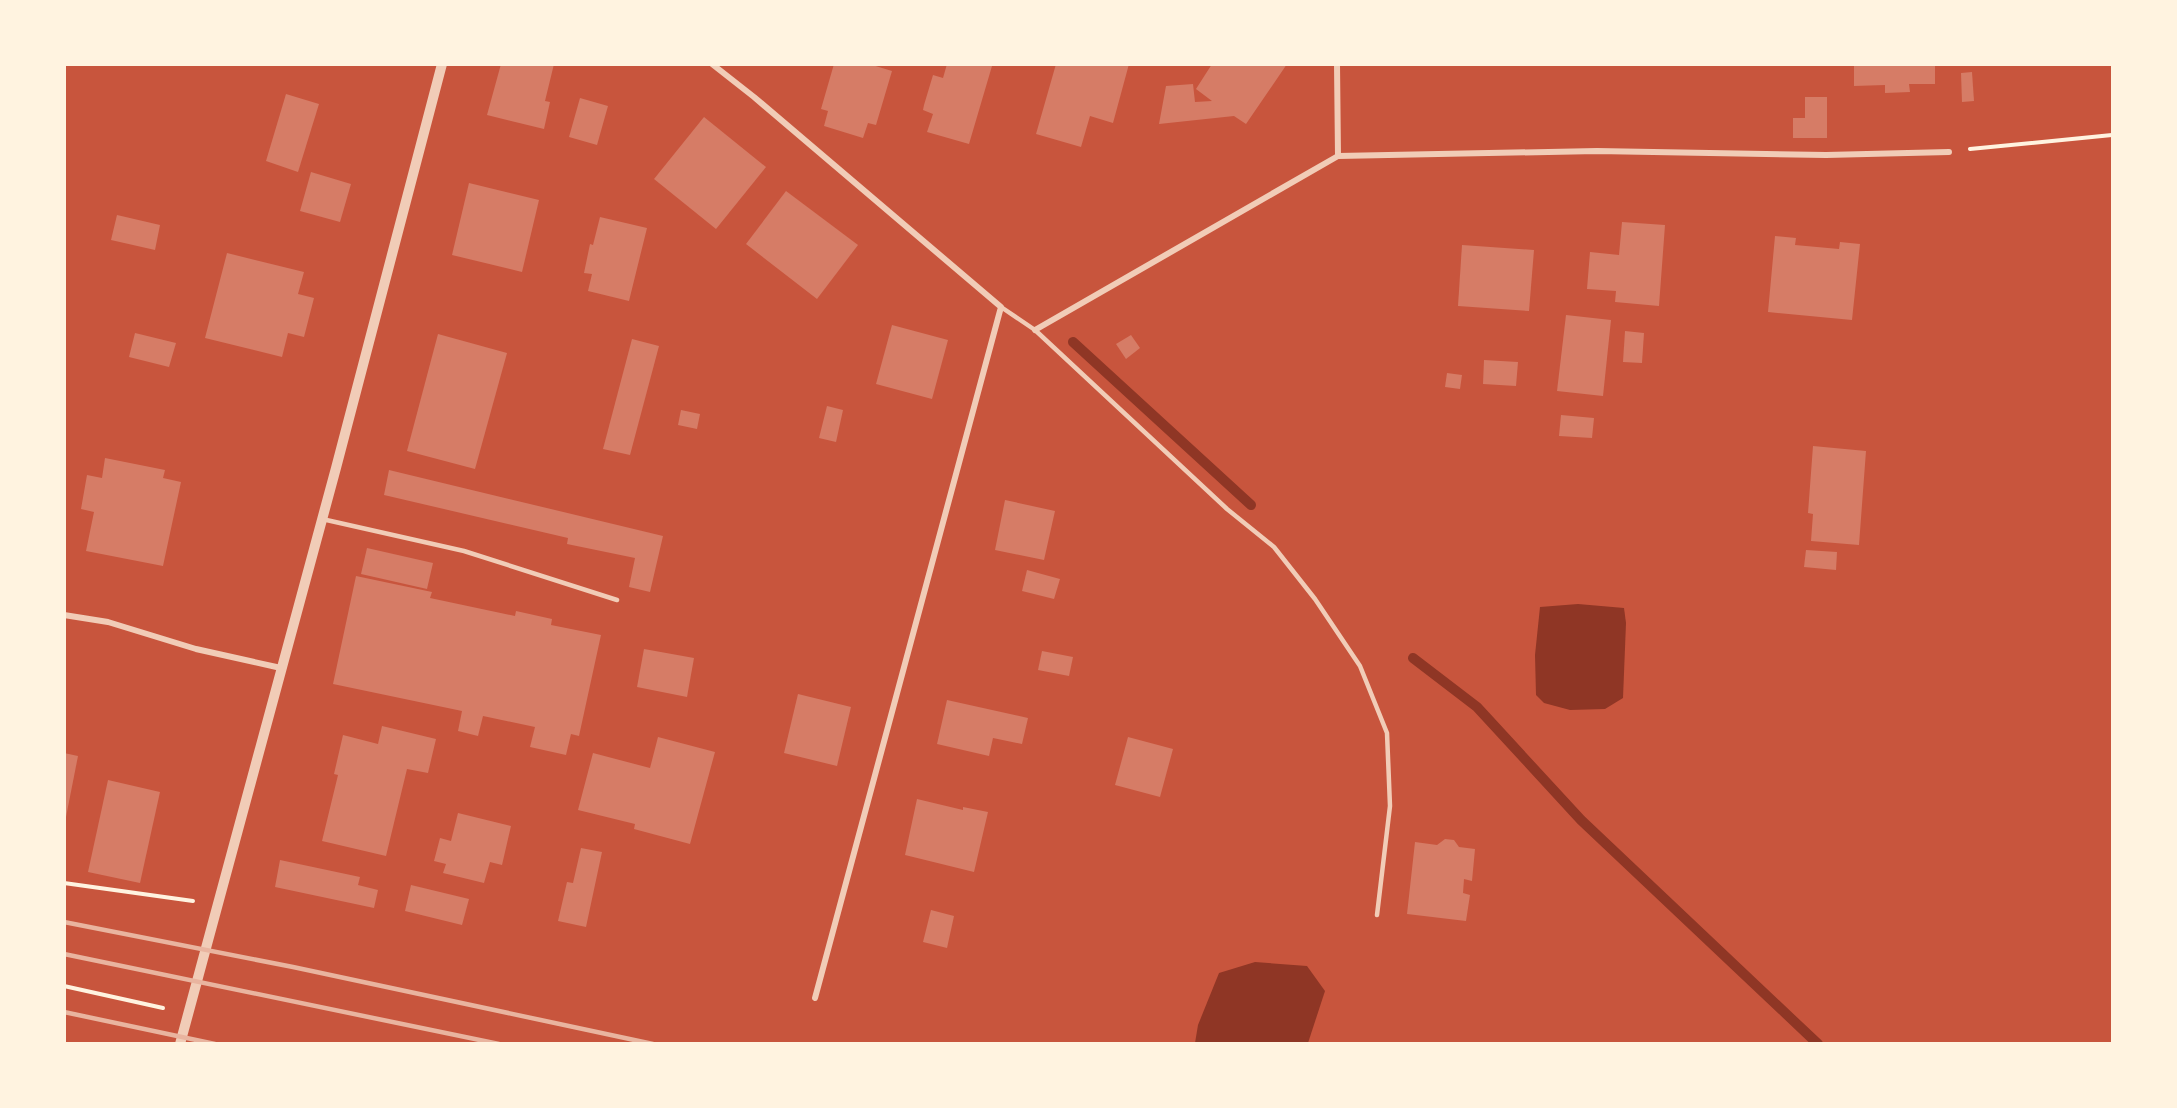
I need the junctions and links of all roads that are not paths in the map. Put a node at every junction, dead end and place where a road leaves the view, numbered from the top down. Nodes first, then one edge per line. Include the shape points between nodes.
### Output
1 (442, 64) edge
2 (712, 64) edge
3 (1337, 64) edge
4 (1948, 152) road end
5 (1338, 156) junction
6 (1001, 307) junction
7 (1035, 330) junction
8 (322, 519) junction
9 (617, 600) dead end
10 (64, 615) edge
11 (281, 668) junction
12 (1377, 915) dead end
13 (815, 998) dead end
14 (180, 1044) edge

1 - 8 street
2 - 6 street
3 - 5 street
4 - 5 street via 1826,155 1597,151
5 - 7 street
6 - 7 lane
6 - 13 street
7 - 12 lane via 1227,509 1274,547 1360,666 1387,733 1390,806
8 - 9 lane via 464,551
8 - 11 street
10 - 11 street via 108,622 196,649
11 - 14 street

